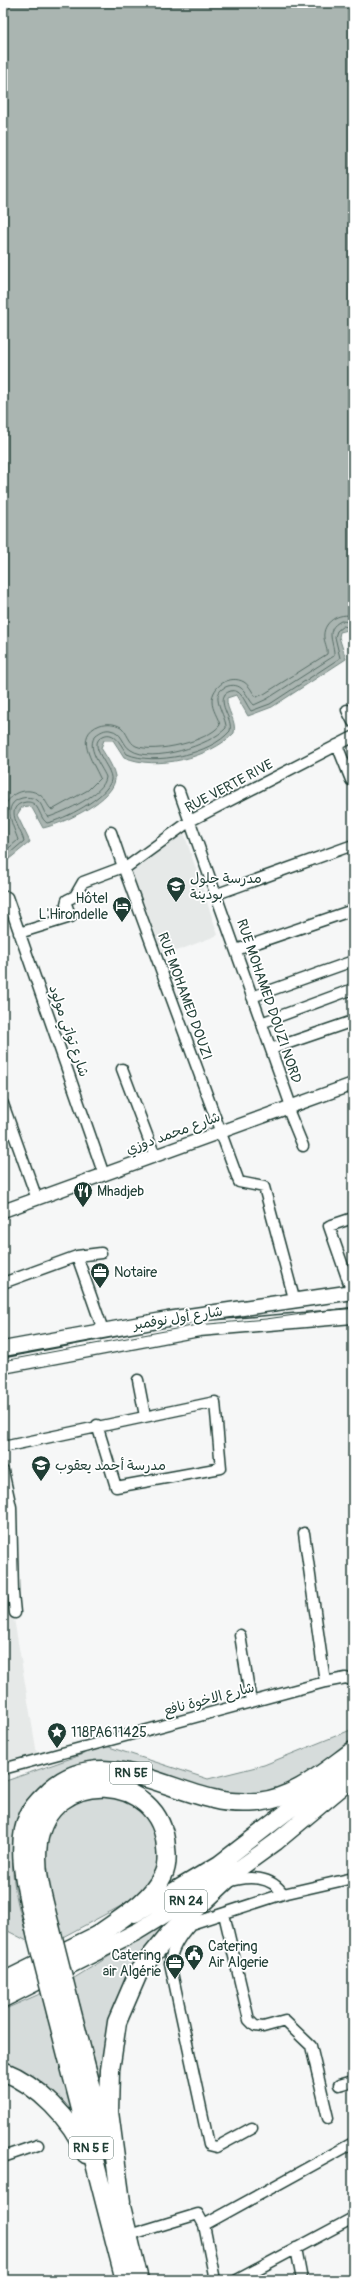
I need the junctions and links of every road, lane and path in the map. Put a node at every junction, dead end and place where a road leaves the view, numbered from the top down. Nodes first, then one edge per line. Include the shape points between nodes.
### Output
1 (347, 710) dead end
2 (353, 722) edge
3 (353, 737) edge
4 (337, 745) junction
5 (351, 780) dead end
6 (179, 791) dead end
7 (190, 822) junction
8 (111, 832) dead end
9 (353, 845) edge
10 (124, 868) junction
11 (217, 894) junction
12 (7, 897) dead end
13 (353, 910) edge
14 (20, 933) junction
15 (236, 950) junction
16 (353, 961) edge
17 (353, 989) edge
18 (252, 997) junction
19 (353, 1020) edge
20 (262, 1023) junction
21 (271, 1050) junction
22 (122, 1069) dead end
23 (353, 1084) edge
24 (3, 1104) edge
25 (289, 1107) junction
26 (219, 1132) junction
27 (303, 1146) dead end
28 (155, 1156) junction
29 (104, 1174) junction
30 (37, 1199) junction
31 (3, 1211) edge
32 (353, 1218) edge
33 (100, 1253) dead end
34 (77, 1256) junction
35 (3, 1283) edge
36 (352, 1292) edge
37 (295, 1302) junction
38 (353, 1316) edge
39 (103, 1330) junction
40 (3, 1349) edge
41 (3, 1366) edge
42 (138, 1380) dead end
43 (145, 1416) junction
44 (97, 1425) junction
45 (3, 1447) edge
46 (3, 1471) edge
47 (304, 1533) dead end
48 (16, 1613) dead end
49 (240, 1635) dead end
50 (353, 1681) edge
51 (325, 1682) junction
52 (251, 1702) junction
53 (353, 1751) edge
54 (353, 1761) edge
55 (3, 1769) edge
56 (353, 1778) edge
57 (230, 1877) junction
58 (353, 1878) edge
59 (283, 1894) junction
60 (224, 1914) junction
61 (43, 1930) junction
62 (95, 1937) junction
63 (3, 1981) edge
64 (3, 1999) edge
65 (64, 2012) junction
66 (3, 2071) edge
67 (353, 2081) edge
68 (339, 2085) dead end
69 (328, 2118) dead end
70 (252, 2128) dead end
71 (353, 2143) edge
72 (38, 2146) dead end
73 (3, 2158) edge
74 (103, 2197) junction
75 (121, 2202) junction
76 (353, 2218) edge
77 (204, 2225) junction
78 (129, 2235) junction
79 (296, 2248) junction
80 (125, 2280) edge
81 (139, 2280) edge
82 (215, 2280) edge
83 (237, 2280) edge
84 (302, 2280) edge

1 - 2 street
3 - 4 street, RUE VERTE RIVE
4 - 5 street
4 - 7 street, RUE VERTE RIVE
6 - 7 street, RUE MOHAMED DOUZI NORD
7 - 10 street, RUE VERTE RIVE
7 - 11 street, RUE MOHAMED DOUZI NORD
8 - 10 street, RUE MOHAMED DOUZI
9 - 11 street
10 - 14 street, RUE VERTE RIVE via 83,882 75,896 67,900 71,917
10 - 26 street, RUE MOHAMED DOUZI
11 - 15 street, RUE MOHAMED DOUZI NORD
12 - 14 street, شارع تواتي مولود
13 - 15 street
14 - 29 street, شارع تواتي مولود
15 - 18 street, RUE MOHAMED DOUZI NORD
16 - 18 street
17 - 20 street
18 - 20 street, RUE MOHAMED DOUZI NORD
19 - 21 street
20 - 21 street, RUE MOHAMED DOUZI NORD
21 - 25 street, RUE MOHAMED DOUZI NORD
22 - 28 street
23 - 25 street, شارع محمد دوزي
24 - 30 street
25 - 26 street, شارع محمد دوزي
25 - 27 street, RUE MOHAMED DOUZI NORD
26 - 28 street, شارع محمد دوزي
26 - 37 street, RUE MOHAMED DOUZI via 239,1182 264,1187
28 - 29 street, شارع محمد دوزي
29 - 30 street, شارع محمد دوزي
30 - 31 street, شارع محمد دوزي
32 - 36 street via 328,1226
33 - 34 street
34 - 35 street
34 - 39 street
36 - 37 main road, شارع أول نوفمبر
37 - 39 main road, شارع أول نوفمبر
38 - 41 main road, شارع أول نوفمبر via 199,1329
39 - 40 main road, شارع أول نوفمبر
42 - 43 street
43 - 44 street
43 - 44 street via 215,1402 221,1468 116,1487
44 - 45 street
46 - 48 street via 11,1507 12,1594
47 - 51 street
49 - 52 street
50 - 51 street, شارع الاخوة نافع via 346,1678
51 - 52 street, شارع الاخوة نافع
52 - 55 street, شارع الاخوة نافع
53 - 61 highway, RN 5E via 311,1782 283,1796 259,1802 214,1800 153,1779 103,1769 82,1772 59,1782 42,1797 28,1815 22,1842 22,1862
54 - 62 highway, RN 24 via 219,1864
56 - 57 highway, RN 24
57 - 59 street via 255,1878 271,1883
57 - 64 highway, RN 24 via 138,1931
57 - 75 highway via 171,1932 139,1970 117,2022 110,2070 109,2112
58 - 59 street
59 - 60 street
60 - 69 street via 249,2020 255,2026 285,2021 311,2046
60 - 70 street via 191,1924 183,1932 171,1953 170,1963 209,2145 216,2147
61 - 62 highway, RN 5E via 38,1872 38,1842 43,1825 53,1808 70,1794 104,1787 122,1790 150,1807 160,1820 166,1840 167,1857 164,1873 154,1890 142,1903
61 - 65 highway, RN 5E, bridge
62 - 63 highway, RN 24
65 - 74 highway, RN 5 E
65 - 75 highway, RN 5 E
66 - 74 highway via 33,2088 67,2123 82,2145
67 - 68 street
71 - 77 street
72 - 73 street
74 - 80 highway, RN 5 E
75 - 78 highway, RN 5 E
76 - 79 street
77 - 78 street via 198,2214
77 - 82 street
78 - 81 highway, RN 5 E
79 - 83 street
79 - 84 street

